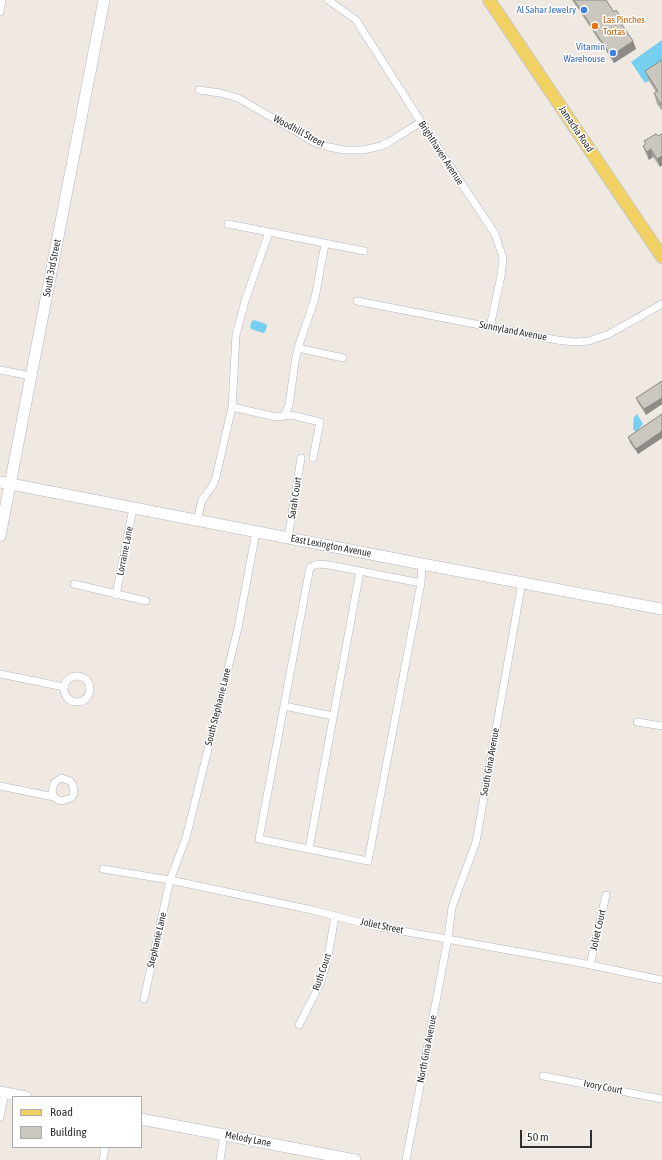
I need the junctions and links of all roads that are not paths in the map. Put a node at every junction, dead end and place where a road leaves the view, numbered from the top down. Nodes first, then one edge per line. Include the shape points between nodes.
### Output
1 (2, 0) edge
2 (104, 0) edge
3 (328, 0) edge
4 (489, 0) edge
5 (0, 12) edge
6 (199, 90) dead end
7 (421, 122) junction
8 (228, 224) dead end
9 (269, 232) junction
10 (325, 244) junction
11 (364, 251) dead end
12 (662, 257) edge
13 (357, 301) dead end
14 (662, 304) edge
15 (490, 326) junction
16 (298, 348) junction
17 (343, 358) dead end
18 (0, 370) edge
19 (31, 376) junction
20 (232, 407) junction
21 (284, 416) junction
22 (302, 458) dead end
23 (313, 458) dead end
24 (5, 483) edge
25 (133, 508) junction
26 (197, 520) junction
27 (256, 532) junction
28 (0, 536) edge
29 (288, 538) junction
30 (422, 564) junction
31 (360, 571) junction
32 (522, 582) junction
33 (421, 583) junction
34 (74, 584) dead end
35 (116, 595) junction
36 (146, 601) dead end
37 (662, 609) edge
38 (0, 674) edge
39 (64, 687) dead end
40 (284, 706) junction
41 (333, 716) junction
42 (637, 722) dead end
43 (662, 726) edge
44 (0, 786) edge
45 (54, 796) dead end
46 (309, 849) junction
47 (103, 869) dead end
48 (170, 880) junction
49 (606, 894) dead end
50 (335, 916) junction
51 (448, 938) junction
52 (590, 965) junction
53 (662, 980) edge
54 (144, 999) dead end
55 (299, 1025) dead end
56 (543, 1076) dead end
57 (2, 1093) edge
58 (20, 1096) edge
59 (662, 1099) edge
60 (0, 1117) edge
61 (142, 1119) edge
62 (224, 1135) junction
63 (105, 1148) edge
64 (338, 1158) edge
65 (103, 1160) edge
66 (220, 1160) edge
67 (355, 1160) edge
68 (406, 1160) edge

1 - 5 street
2 - 19 street, South 3rd Street
3 - 7 street, Brighthaven Avenue via 356,20
4 - 12 main road, Jamacha Road
6 - 7 street, Woodhill Street via 238,98 316,143 344,150 363,150 380,146
7 - 15 street, Brighthaven Avenue via 495,234 502,258 501,276
8 - 9 street
9 - 10 street
9 - 20 street via 236,335
10 - 11 street
10 - 16 street via 315,298
13 - 15 street, Sunnyland Avenue
14 - 15 street, Sunnyland Avenue via 609,334 589,341 557,340
16 - 17 street
16 - 21 street via 289,405
18 - 19 street
19 - 24 street, South 3rd Street
20 - 21 street via 276,417
20 - 26 street via 216,477 202,500
21 - 23 street via 291,415 320,422
22 - 29 street, Sarah Court
24 - 25 street, East Lexington Avenue
24 - 28 street, South 3rd Street
25 - 26 street, East Lexington Avenue
25 - 35 street, Lorraine Lane
26 - 27 street, East Lexington Avenue
27 - 29 street, East Lexington Avenue
27 - 48 street, South Stephanie Lane via 238,628 186,838
29 - 30 street, East Lexington Avenue
30 - 32 street, East Lexington Avenue
30 - 33 street
31 - 33 street
31 - 40 street via 318,564 310,567
31 - 41 street
32 - 37 street, East Lexington Avenue
32 - 51 street, South Gina Avenue via 476,842 452,907
33 - 46 street via 368,860
34 - 35 street
35 - 36 street
38 - 39 street
40 - 41 street
40 - 46 street via 259,839
41 - 46 street
42 - 43 street
44 - 45 street
47 - 48 street, Joliet Street
48 - 50 street, Joliet Street
48 - 54 street, Stephanie Lane
49 - 52 street, Joliet Court
50 - 51 street, Joliet Street via 374,926
50 - 55 street, Ruth Court via 321,982
51 - 52 street, Joliet Street
51 - 68 street, North Gina Avenue
52 - 53 street, Joliet Street
56 - 59 street, Ivory Court
57 - 58 street
57 - 60 street
61 - 62 street, Melody Lane
62 - 64 street, Melody Lane
62 - 66 street
63 - 65 street
64 - 67 street, Melody Lane

